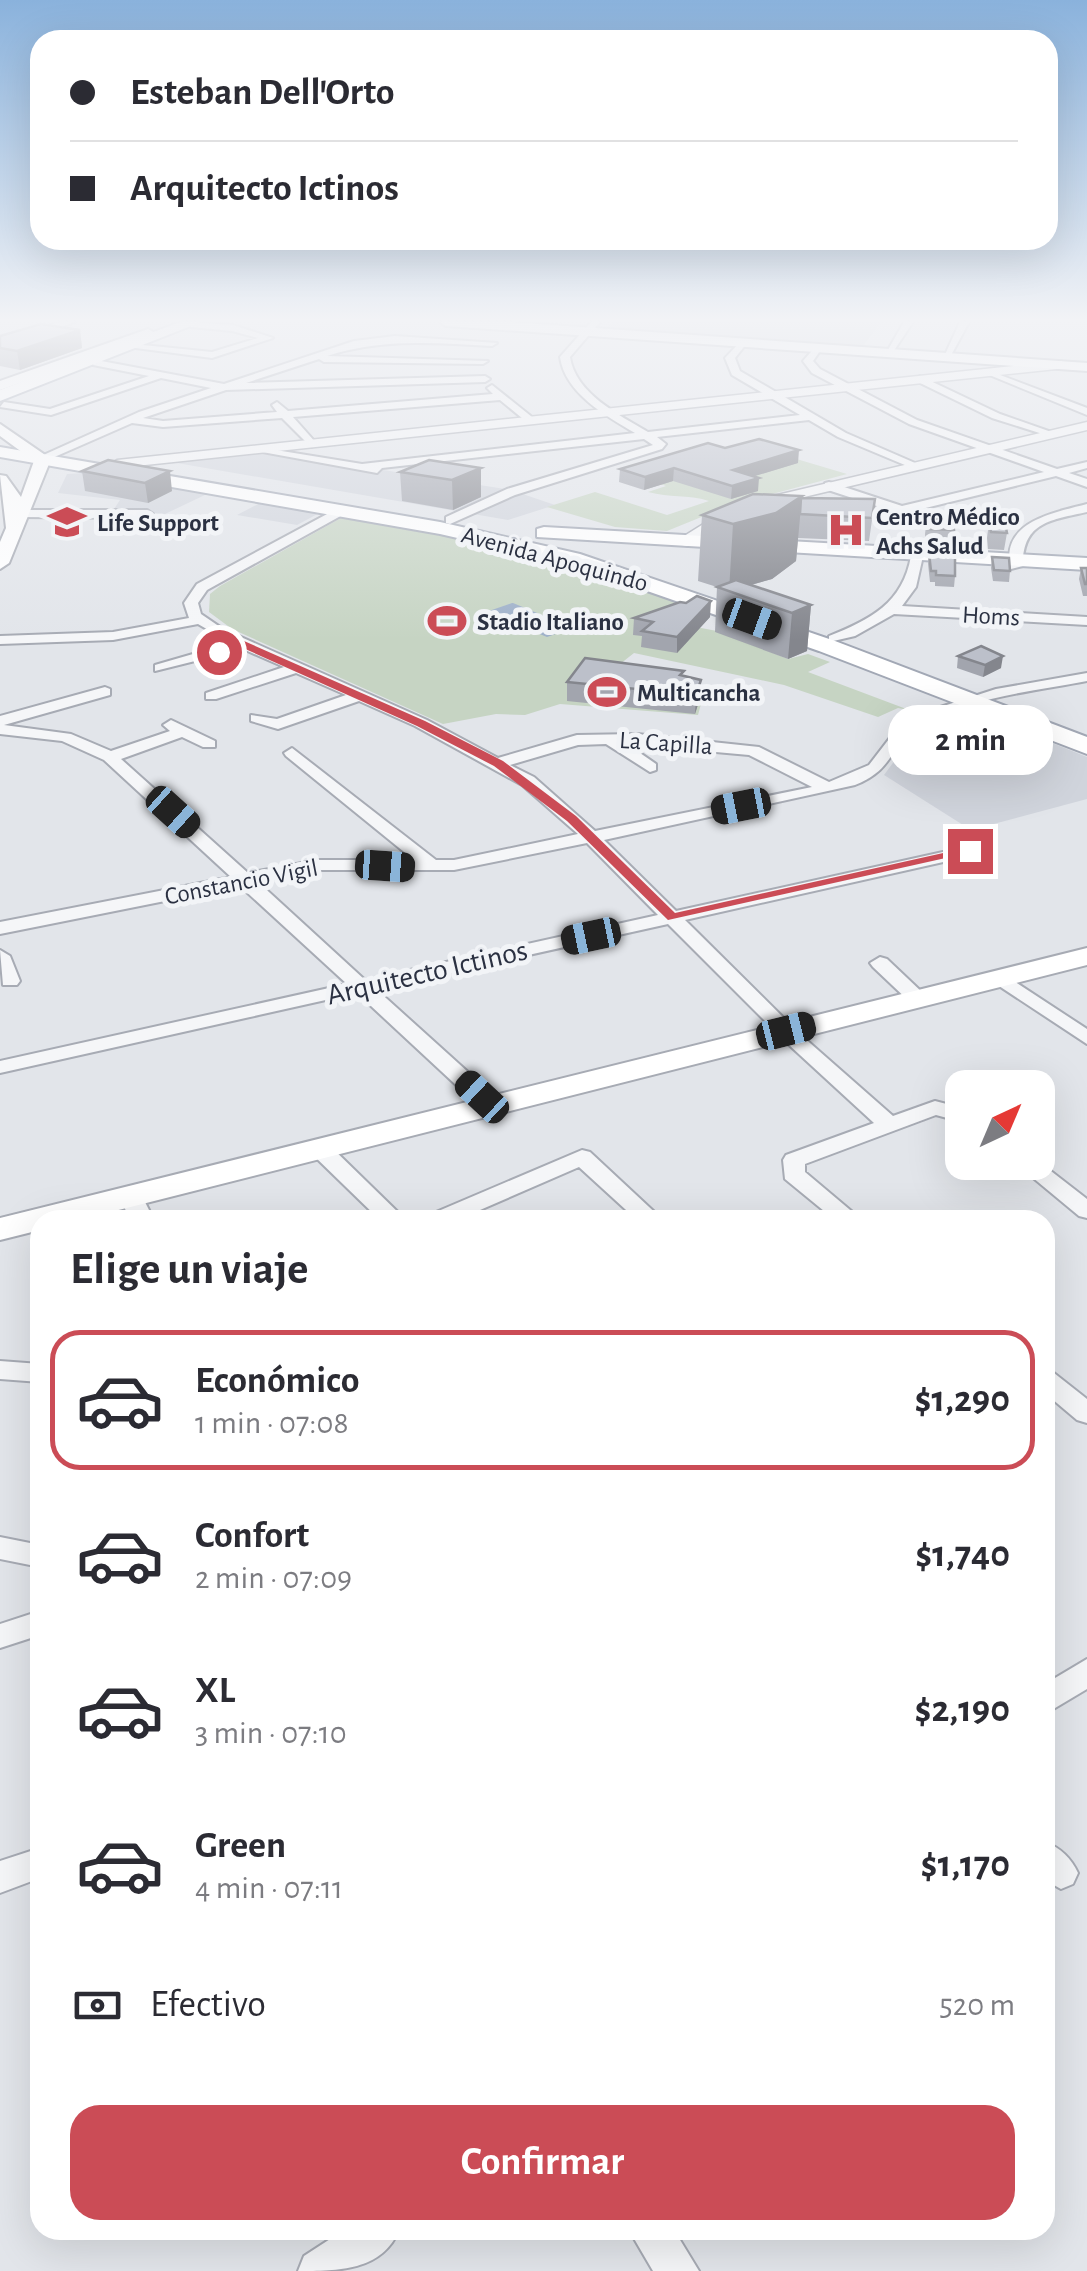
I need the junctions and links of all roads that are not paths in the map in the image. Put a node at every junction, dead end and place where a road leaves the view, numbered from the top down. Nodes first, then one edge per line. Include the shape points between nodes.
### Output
1 (112, 428) edge
2 (297, 428) edge
3 (465, 428) edge
4 (636, 428) edge
5 (716, 428) edge
6 (831, 428) edge
7 (929, 428) edge
8 (1033, 428) edge
9 (1078, 428) edge
10 (0, 429) edge
11 (1052, 434) junction
12 (647, 436) junction
13 (0, 443) edge
14 (311, 444) junction
15 (987, 449) junction
16 (257, 450) junction
17 (0, 452) edge
18 (40, 463) junction
19 (117, 464) junction
20 (1087, 465) edge
21 (916, 466) junction
22 (364, 467) junction
23 (1056, 472) junction
24 (413, 476) edge
25 (0, 480) edge
26 (1087, 483) edge
27 (829, 486) junction
28 (491, 489) dead end
29 (511, 492) junction
30 (1087, 509) edge
31 (342, 510) junction
32 (147, 514) dead end
33 (414, 516) junction
34 (13, 523) edge
35 (445, 524) junction
36 (686, 539) junction
37 (592, 551) junction
38 (632, 553) junction
39 (917, 559) junction
40 (0, 563) edge
41 (1015, 563) junction
42 (1087, 567) edge
43 (895, 610) junction
44 (199, 620) junction
45 (1087, 621) edge
46 (834, 639) junction
47 (0, 640) edge
48 (244, 644) junction
49 (160, 668) dead end
50 (295, 668) junction
51 (1087, 678) edge
52 (104, 692) dead end
53 (211, 696) dead end
54 (359, 696) junction
55 (979, 697) junction
56 (256, 718) dead end
57 (166, 722) dead end
58 (0, 725) edge
59 (184, 732) junction
60 (1087, 734) edge
61 (607, 738) junction
62 (208, 744) dead end
63 (1087, 746) edge
64 (292, 753) dead end
65 (110, 757) junction
66 (498, 763) junction
67 (650, 768) dead end
68 (827, 788) junction
69 (590, 837) junction
70 (970, 851) dead end
71 (434, 867) junction
72 (246, 879) junction
73 (672, 918) junction
74 (0, 928) edge
75 (0, 956) edge
76 (1087, 956) edge
77 (880, 963) dead end
78 (1000, 978) junction
79 (10, 981) dead end
80 (363, 986) junction
81 (918, 999) junction
82 (786, 1031) junction
83 (1087, 1038) edge
84 (0, 1067) edge
85 (492, 1105) junction
86 (945, 1111) edge
87 (888, 1123) junction
88 (319, 1148) junction
89 (1047, 1180) edge
90 (136, 1208) edge
91 (384, 1210) edge
92 (460, 1210) edge
93 (630, 1210) edge
94 (838, 1210) edge
95 (1087, 1212) edge
96 (30, 1224) edge
97 (0, 1228) edge
98 (0, 1370) edge
99 (30, 1372) edge
100 (1055, 1387) edge
101 (1087, 1413) edge
102 (0, 1548) edge
103 (30, 1554) edge
104 (30, 1626) edge
105 (0, 1636) edge
106 (1087, 1672) edge
107 (1055, 1694) edge
108 (30, 1866) edge
109 (0, 1877) edge
110 (365, 2240) edge
111 (655, 2240) edge
112 (320, 2271) edge
113 (678, 2271) edge

1 - 18 street
2 - 14 street
3 - 14 street
4 - 12 street
5 - 12 street
6 - 21 street
7 - 15 street
8 - 11 street
9 - 11 street
10 - 18 main road
11 - 15 street
12 - 22 street
12 - 29 street via 658,447
13 - 18 main road, Avenida Apoquindo
14 - 16 street
15 - 21 street
15 - 23 street
16 - 19 street
16 - 22 street
17 - 18 main road, Avenida Apoquindo
18 - 19 main road, Avenida Apoquindo
18 - 25 main road via 18,486
18 - 31 main road, Avenida Apoquindo
18 - 34 main road
19 - 33 main road, Avenida Apoquindo
20 - 23 street
21 - 27 street
22 - 24 street
23 - 26 street
23 - 27 street via 901,510
25 - 34 main road via 12,497
27 - 36 street via 750,508
28 - 29 street
29 - 35 street
30 - 41 street via 1021,534
31 - 35 main road, Avenida Apoquindo
31 - 44 street via 202,587 191,603
32 - 34 street
33 - 35 main road
33 - 37 main road, Avenida Apoquindo
34 - 40 main road
35 - 37 main road
35 - 38 main road
35 - 55 main road, Avenida Apoquindo via 639,578
36 - 38 main road
36 - 39 main road
37 - 38 main road, Avenida Apoquindo
38 - 39 main road
38 - 46 main road, Avenida Apoquindo
39 - 41 main road
39 - 43 street via 916,576
41 - 42 main road
43 - 45 street, Homs
43 - 46 street
44 - 47 street via 112,636
44 - 48 street
46 - 55 main road, Avenida Apoquindo
48 - 49 street
48 - 50 street
50 - 53 street
50 - 54 street
51 - 55 street, Constancio Vigil
52 - 58 street
54 - 56 street via 278,724
54 - 66 street
55 - 60 main road, Avenida Apoquindo
55 - 63 main road, Avenida Apoquindo
55 - 68 street, Constancio Vigil via 906,728 875,768
57 - 59 street
58 - 65 street via 65,737
59 - 62 street
59 - 65 street
61 - 66 street, La Capilla
61 - 67 street
61 - 68 street, La Capilla via 753,750
64 - 71 street
65 - 72 street
66 - 69 street
68 - 69 street, Constancio Vigil
69 - 71 street, Constancio Vigil
69 - 73 street
70 - 73 street, Arquitecto Ictinos
71 - 72 street, Constancio Vigil via 333,864
72 - 74 street, Constancio Vigil
72 - 80 street
73 - 80 street, Arquitecto Ictinos
73 - 82 street
75 - 79 street
76 - 78 main road
77 - 81 street
78 - 81 main road
78 - 83 street
80 - 84 street, Arquitecto Ictinos
80 - 85 street
81 - 82 main road
82 - 85 main road
82 - 87 street
85 - 88 main road
86 - 87 street
87 - 94 street via 791,1164 793,1174
88 - 90 main road
88 - 91 street
89 - 95 street
92 - 93 street via 582,1157
96 - 97 main road
98 - 99 street
100 - 101 street
102 - 103 street
104 - 105 street
106 - 107 street
108 - 109 street
110 - 112 street
111 - 113 street

